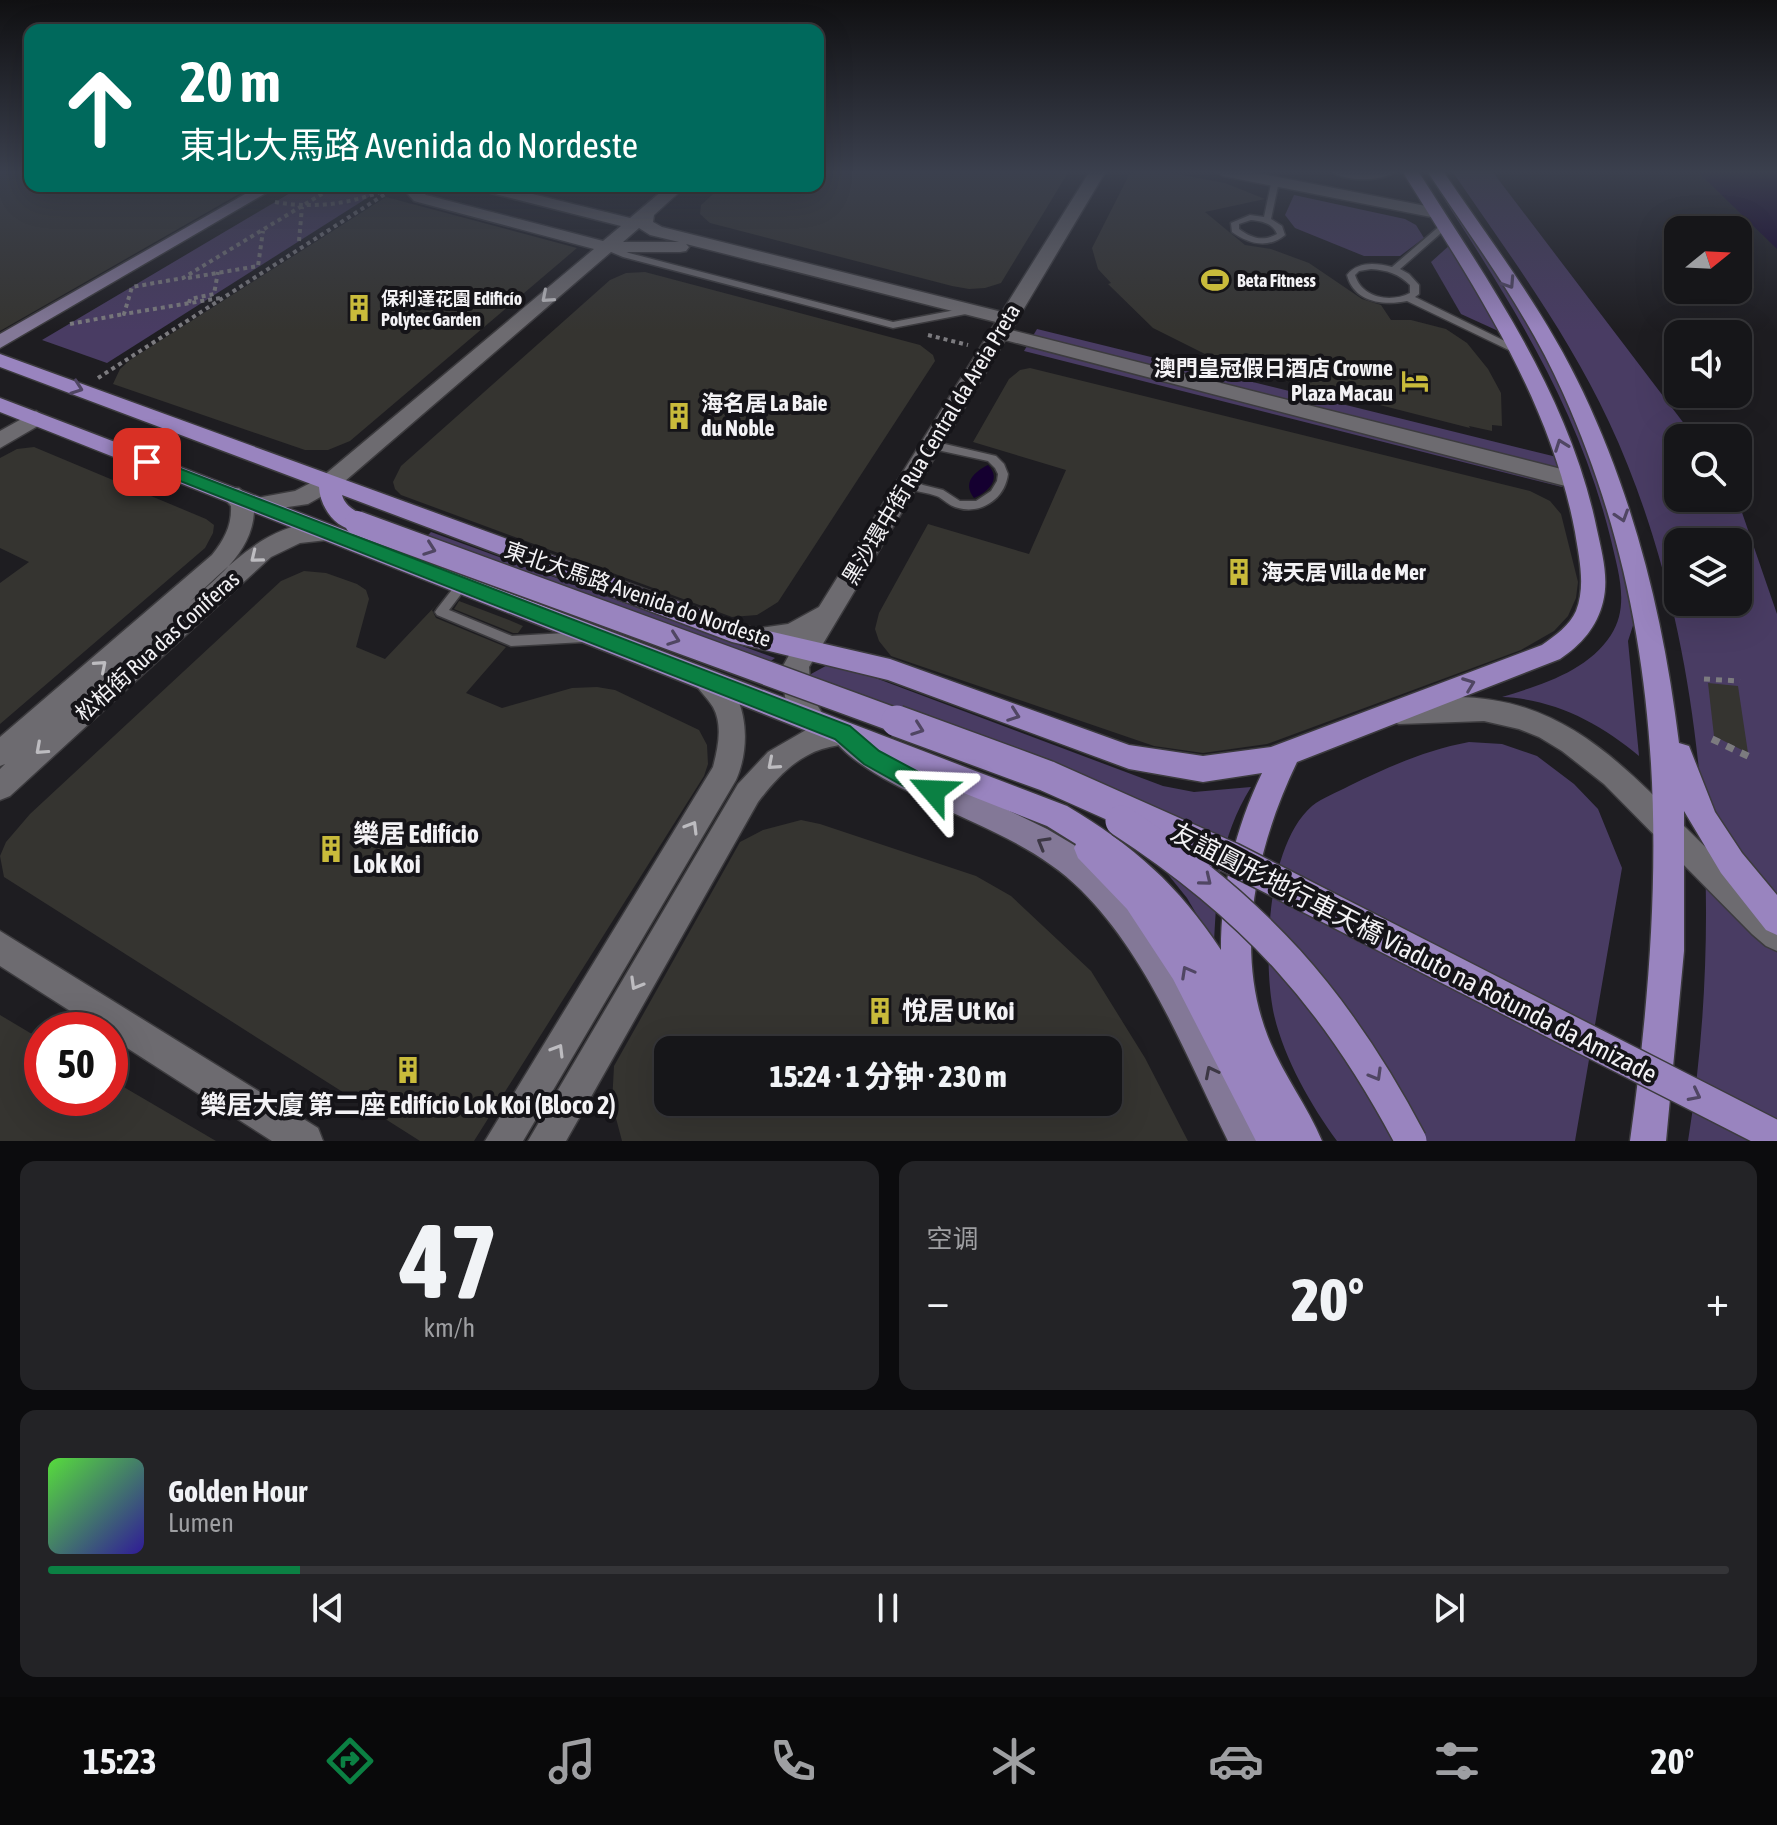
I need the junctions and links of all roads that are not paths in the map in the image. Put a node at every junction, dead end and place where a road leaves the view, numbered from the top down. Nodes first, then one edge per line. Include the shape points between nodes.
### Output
1 (216, 224) edge
2 (520, 224) edge
3 (634, 224) edge
4 (646, 224) edge
5 (1066, 224) edge
6 (1235, 224) edge
7 (1273, 224) edge
8 (1436, 224) edge
9 (1443, 224) edge
10 (1470, 224) edge
11 (607, 247) junction
12 (730, 249) junction
13 (1394, 270) junction
14 (1409, 298) junction
15 (972, 310) junction
16 (999, 334) junction
17 (0, 342) edge
18 (1520, 352) junction
19 (0, 360) edge
20 (0, 405) edge
21 (36, 418) junction
22 (0, 441) edge
23 (932, 445) junction
24 (1573, 480) junction
25 (330, 482) junction
26 (909, 482) junction
27 (231, 494) junction
28 (258, 505) junction
29 (328, 533) junction
30 (462, 585) junction
31 (834, 605) junction
32 (741, 635) junction
33 (595, 636) junction
34 (806, 650) junction
35 (706, 680) junction
36 (1396, 712) junction
37 (1664, 719) junction
38 (813, 721) junction
39 (843, 733) junction
40 (3, 748) edge
41 (1287, 753) junction
42 (1047, 776) junction
43 (0, 787) edge
44 (1057, 816) junction
45 (1671, 833) junction
46 (1777, 919) edge
47 (1777, 935) edge
48 (0, 947) edge
49 (1250, 1034) junction
50 (1777, 1137) edge
51 (305, 1141) edge
52 (503, 1141) edge
53 (546, 1141) edge
54 (1247, 1141) edge
55 (1275, 1141) edge
56 (1304, 1141) edge
57 (1411, 1141) edge
58 (1648, 1141) edge

1 - 17 main road
2 - 11 street
3 - 11 street
4 - 12 street
5 - 16 street, 黑沙環中街 Rua Central da Areia Preta
6 - 7 lane via 1239,234 1250,239 1276,239 1280,229
8 - 13 lane
9 - 18 main road, 東北大馬路 Avenida do Nordeste
10 -> 37 main road via 1530,314 1611,482 1639,576
11 - 12 street
11 - 15 lane via 893,325
11 -> 25 street
12 - 15 street
13 - 14 lane via 1414,283 1416,291
13 - 14 lane via 1362,267 1351,279 1375,298
14 - 18 lane
15 - 16 street
16 - 23 street, 黑沙環中街 Rua Central da Areia Preta
16 - 24 street
24 -> 18 main road, 東北大馬路 Avenida do Nordeste
19 -> 25 main road, 東北大馬路 Avenida do Nordeste
20 - 21 main road
21 - 22 street
21 - 27 main road
23 - 26 street, 黑沙環中街 Rua Central da Areia Preta
23 - 26 lane via 996,459 1003,474 999,490 985,502 964,506
36 -> 24 main road, 東北大馬路 Avenida do Nordeste via 1538,658 1578,629 1589,611 1593,579 1587,527
25 - 28 street via 300,498
25 - 32 main road, 東北大馬路 Avenida do Nordeste
25 -> 42 main road, 友誼圓形地行車天橋 Viaduto na Rotunda da Amizade, bridge via 334,507 357,523
26 - 31 street, 黑沙環中街 Rua Central da Areia Preta
27 - 28 main road
40 -> 27 street, 松柏街 Rua das Coníferas via 220,561 243,521 242,503
28 - 29 main road
29 - 30 main road
29 -> 43 street, 松柏街 Rua das Coníferas via 296,535 263,551
30 - 33 main road
30 - 33 lane via 441,612 511,641
31 - 32 street via 810,626 789,635
31 - 34 street, 黑沙環中街 Rua Central da Areia Preta
32 - 34 main road, 東北大馬路 Avenida do Nordeste
33 - 35 main road
34 - 38 street, 黑沙環中街 Rua Central da Areia Preta via 796,666 795,687
34 -> 41 main road, 東北大馬路 Avenida do Nordeste via 890,670 1147,762 1221,768
35 - 38 main road
52 -> 35 street via 726,771 733,738 728,703
36 - 41 main road, 東北大馬路 Avenida do Nordeste
36 - 45 street via 1475,708 1549,728 1609,768
37 - 45 main road
37 - 46 main road via 1695,805
38 - 39 main road
39 - 44 main road
39 -> 53 street via 798,746 767,767 754,784
54 -> 39 main road via 1172,996 1102,892 1066,857 871,757
41 - 49 main road via 1251,835 1236,910 1235,955
42 -> 50 main road, 友誼圓形地行車天橋 Viaduto na Rotunda da Amizade, bridge via 1231,858
42 -> 57 main road, 友誼圓形地行車天橋 Viaduto na Rotunda da Amizade, bridge via 1188,866 1278,945 1344,1024
44 - 49 main road via 1097,838 1168,901 1199,942
55 -> 44 main road via 1185,967 1138,898
45 - 47 street
45 - 58 main road via 1669,965
48 - 51 street
49 - 56 main road

